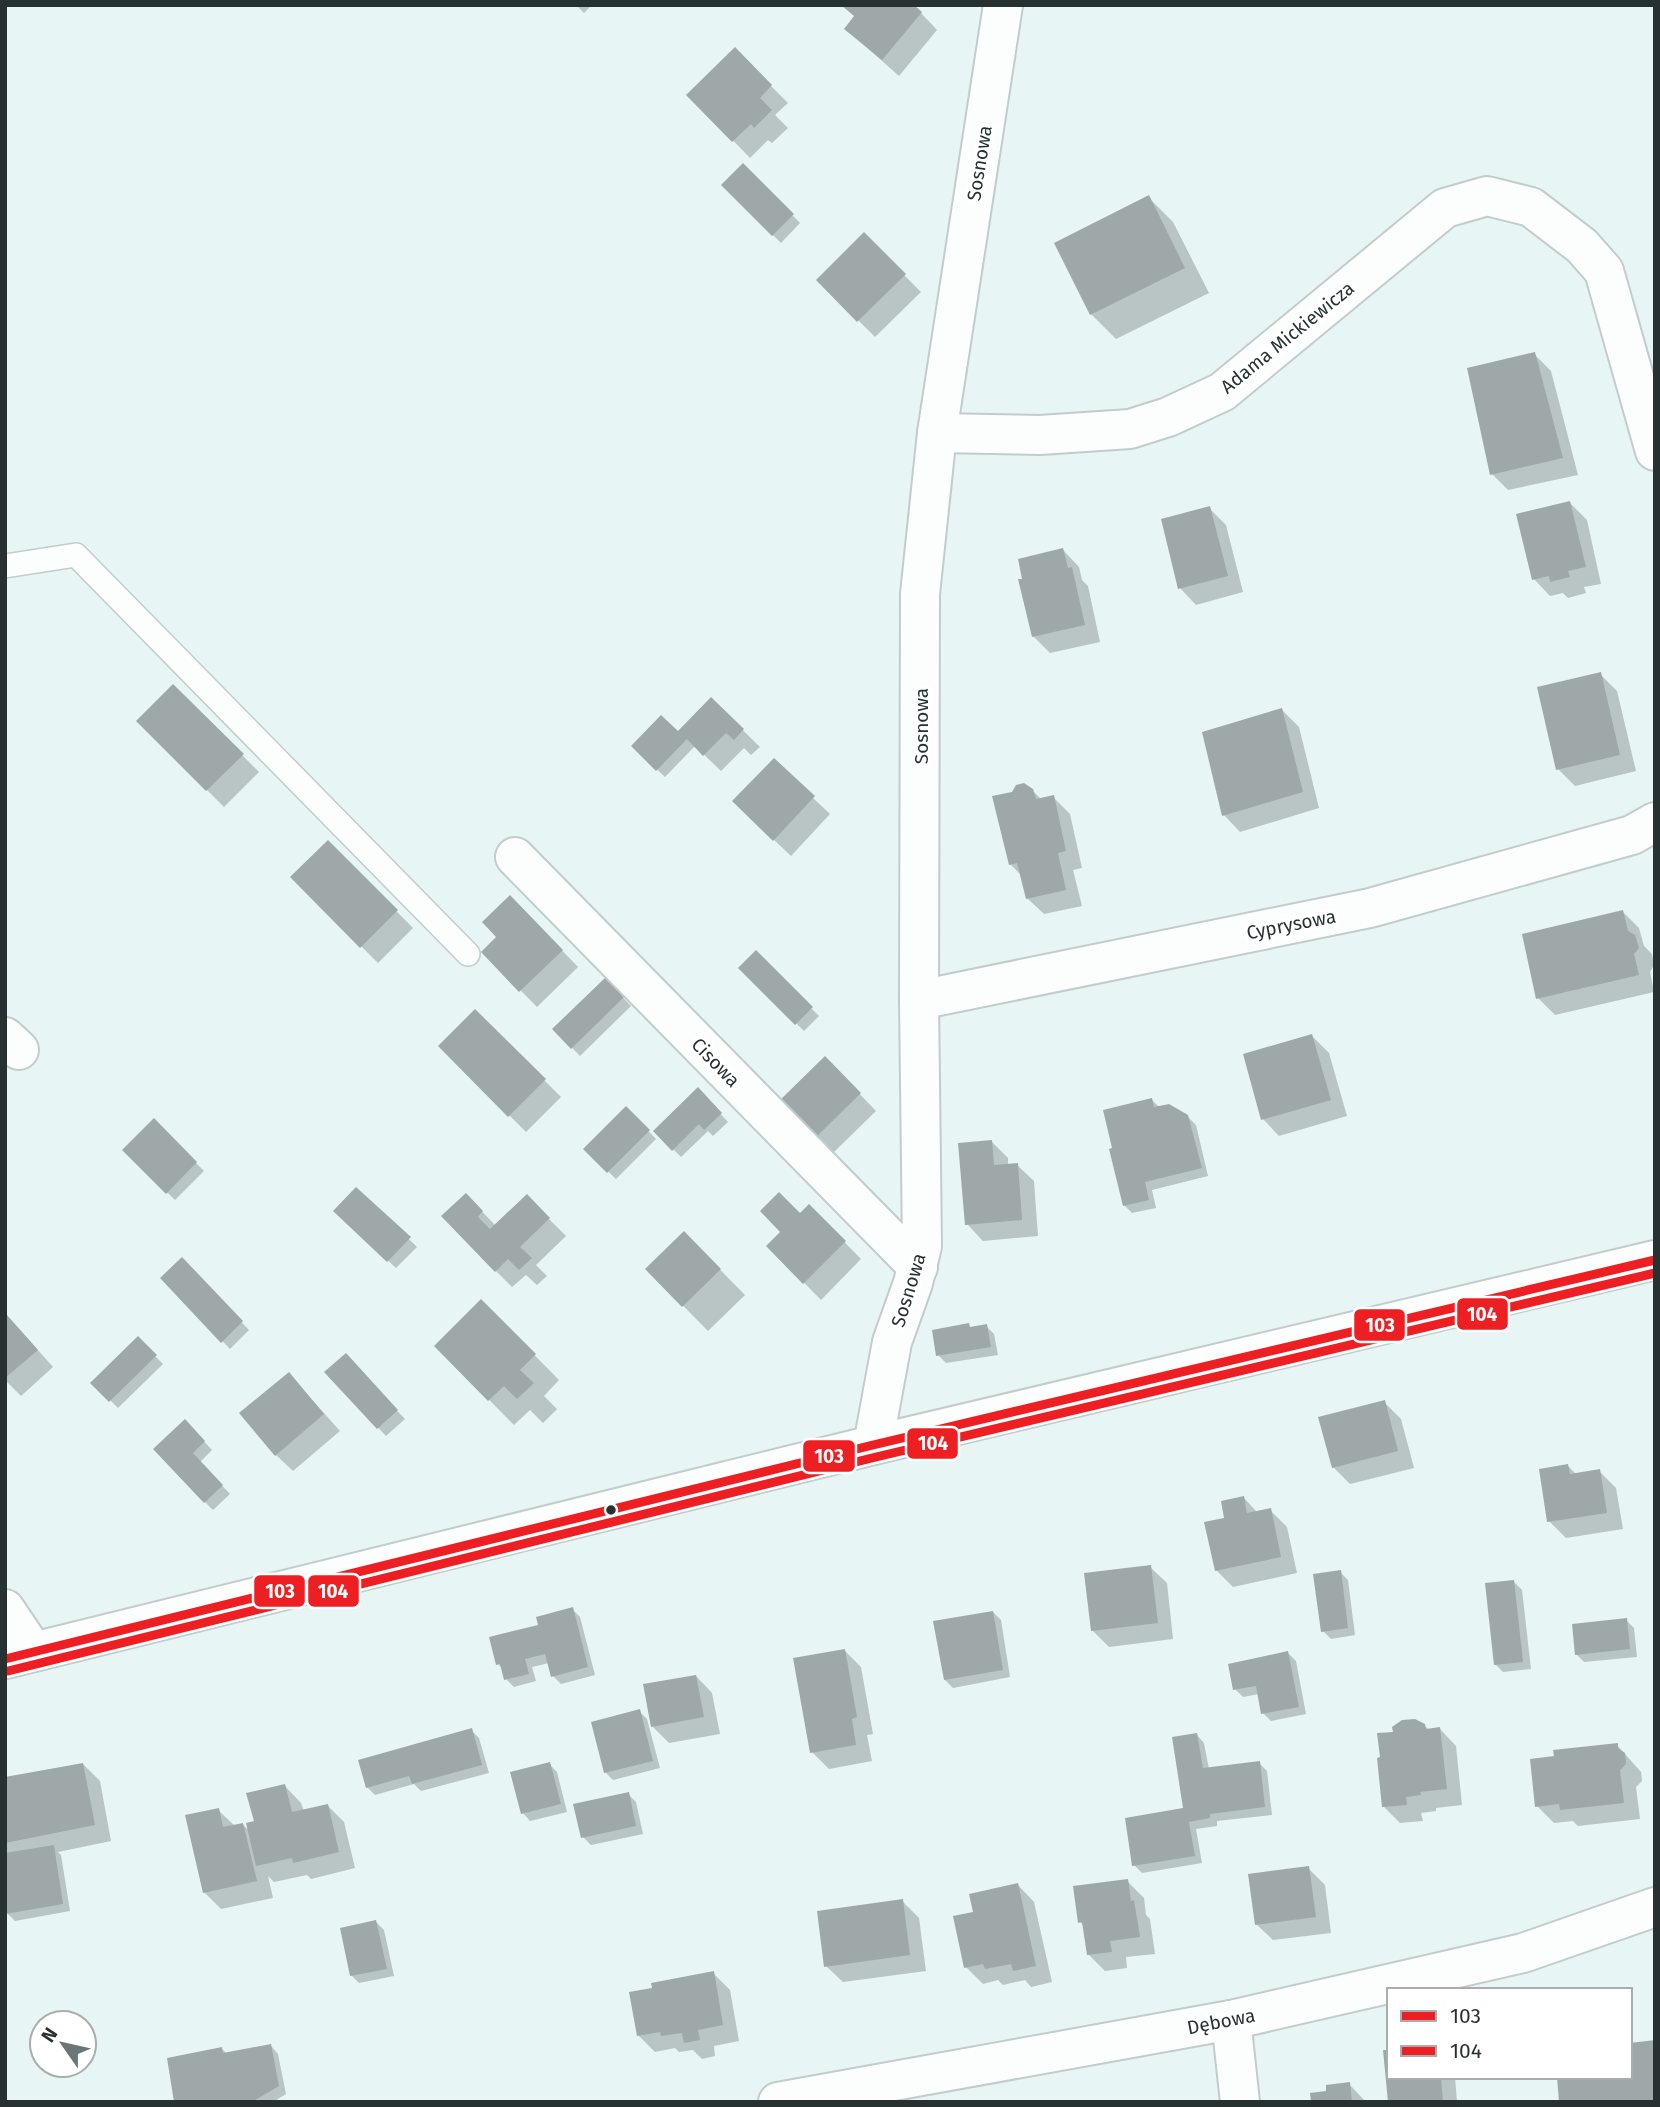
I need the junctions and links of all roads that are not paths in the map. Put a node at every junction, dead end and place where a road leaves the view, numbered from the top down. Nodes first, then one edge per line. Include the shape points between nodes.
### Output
1 (1003, 5) edge
2 (937, 433) junction
3 (1655, 451) edge
4 (5, 566) edge
5 (1655, 822) edge
6 (515, 857) dead end
7 (468, 954) dead end
8 (919, 1000) junction
9 (1655, 1260) edge
10 (918, 1267) junction
11 (873, 1445) junction
12 (5, 1609) edge
13 (20, 1656) edge
14 (1655, 1907) edge
15 (1231, 2020) junction
16 (818, 2098) edge
17 (778, 2102) edge
18 (1240, 2102) edge

1 - 2 street, Sosnowa
2 - 3 street, Adama Mickiewicza via 1040,435 1130,429 1168,417 1222,392 1445,208 1487,196 1531,207 1582,246 1604,271
2 - 8 street, Sosnowa via 920,594
4 - 7 lane via 76,555
5 - 8 street, Cyprysowa via 1632,835 1370,908
6 - 10 street, Cisowa
8 - 10 street, Sosnowa via 922,1246
9 - 11 street
10 - 11 street, Sosnowa via 892,1342
11 - 13 street
12 - 13 street
14 - 15 street, Dębowa via 1524,1953
15 - 16 street, Dębowa
15 - 18 street
16 - 17 street, Dębowa

